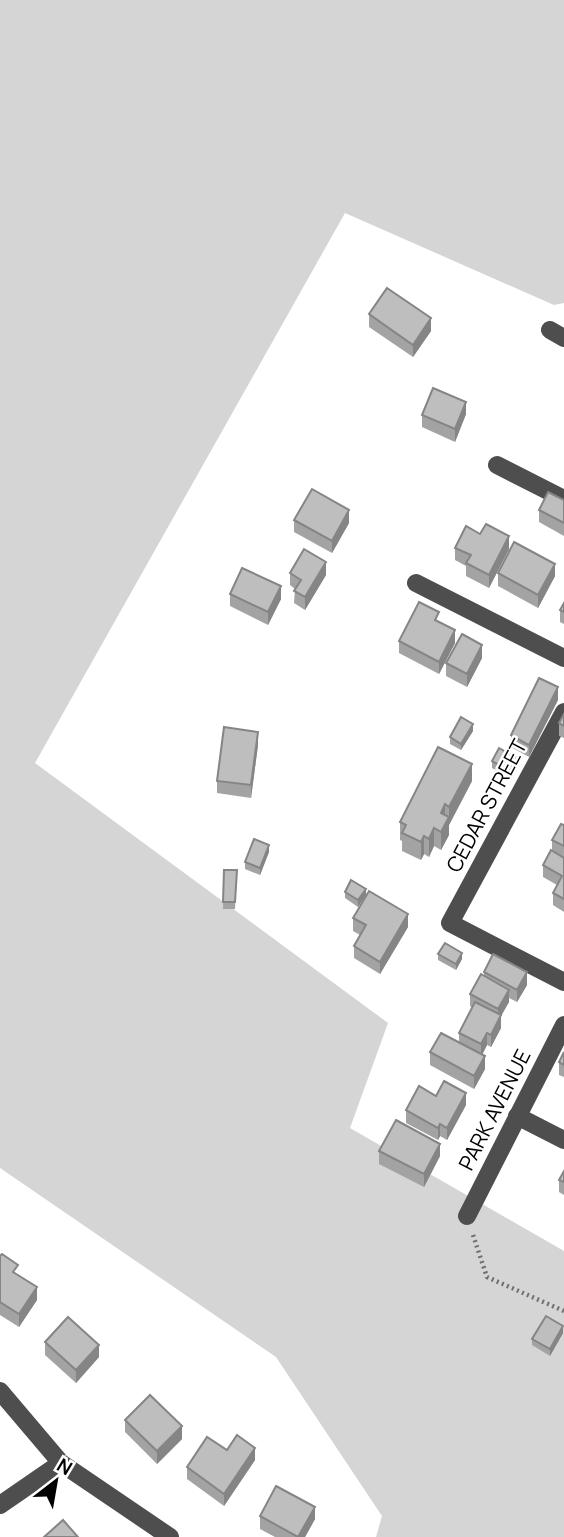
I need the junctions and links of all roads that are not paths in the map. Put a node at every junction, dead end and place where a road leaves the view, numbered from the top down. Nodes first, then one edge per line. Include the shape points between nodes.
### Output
1 (497, 465) dead end
2 (564, 499) edge
3 (416, 583) dead end
4 (564, 658) edge
5 (564, 712) edge
6 (564, 982) edge
7 (564, 1025) edge
8 (517, 1116) junction
9 (564, 1140) edge
10 (467, 1216) road end
11 (0, 1391) edge
12 (61, 1463) junction
13 (0, 1506) edge
14 (170, 1537) edge

1 - 2 street
3 - 4 street
5 - 6 street, CEDAR STREET via 450,923
7 - 8 street, PARK AVENUE
8 - 9 street
8 - 10 street, PARK AVENUE
11 - 12 street
12 - 13 street
12 - 14 street

